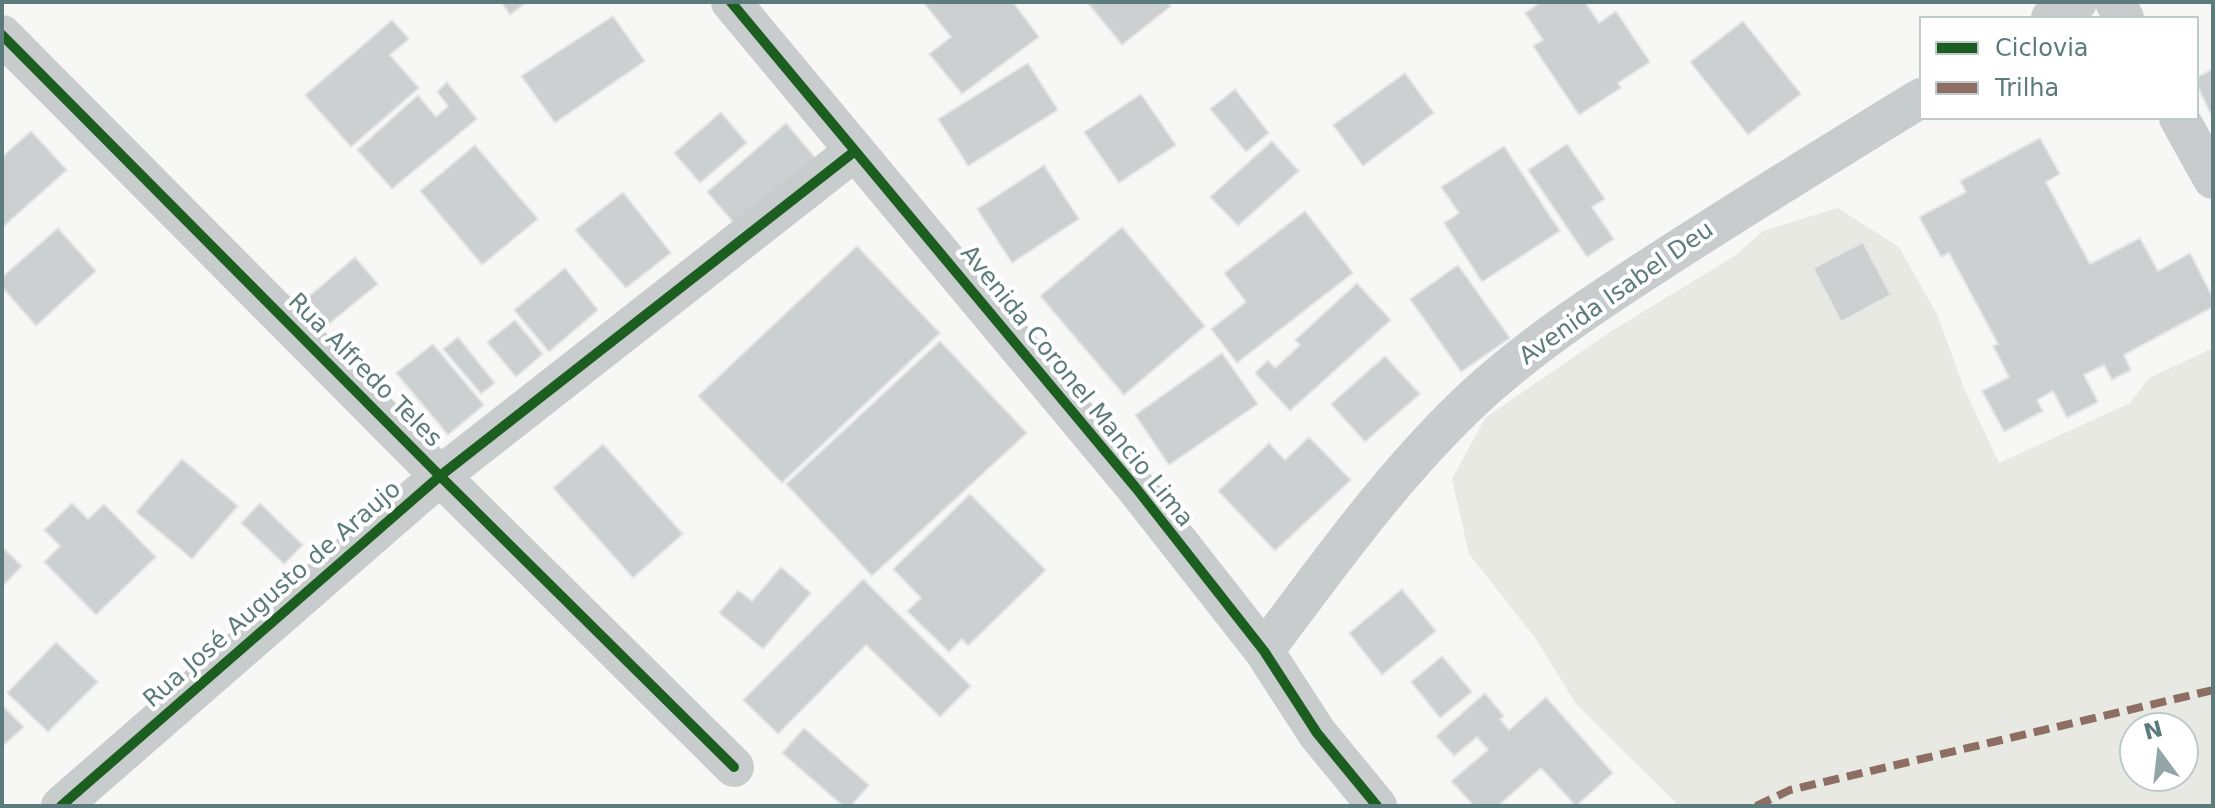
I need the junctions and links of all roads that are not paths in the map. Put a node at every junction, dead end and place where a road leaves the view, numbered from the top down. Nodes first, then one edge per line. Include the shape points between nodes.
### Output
1 (731, 2) edge
2 (2077, 2) edge
3 (2054, 16) edge
4 (2, 35) edge
5 (1919, 99) edge
6 (2180, 120) edge
7 (855, 151) junction
8 (2213, 179) edge
9 (440, 476) junction
10 (1264, 651) junction
11 (734, 767) dead end
12 (61, 806) edge
13 (1377, 806) edge

1 - 7 street, Avenida Coronel Mancio Lima
2 - 3 street
4 - 9 street, Rua Alfredo Teles
5 - 10 street, Avenida Isabel Deu via 1590,306 1477,395 1390,487
6 - 8 street
7 - 9 street, Rua José Augusto de Araujo
7 - 10 street, Avenida Coronel Mancio Lima via 1136,488
9 - 11 street, Rua Alfredo Teles
9 - 12 street, Rua José Augusto de Araujo
10 - 13 street, Avenida Coronel Mancio Lima via 1317,733

